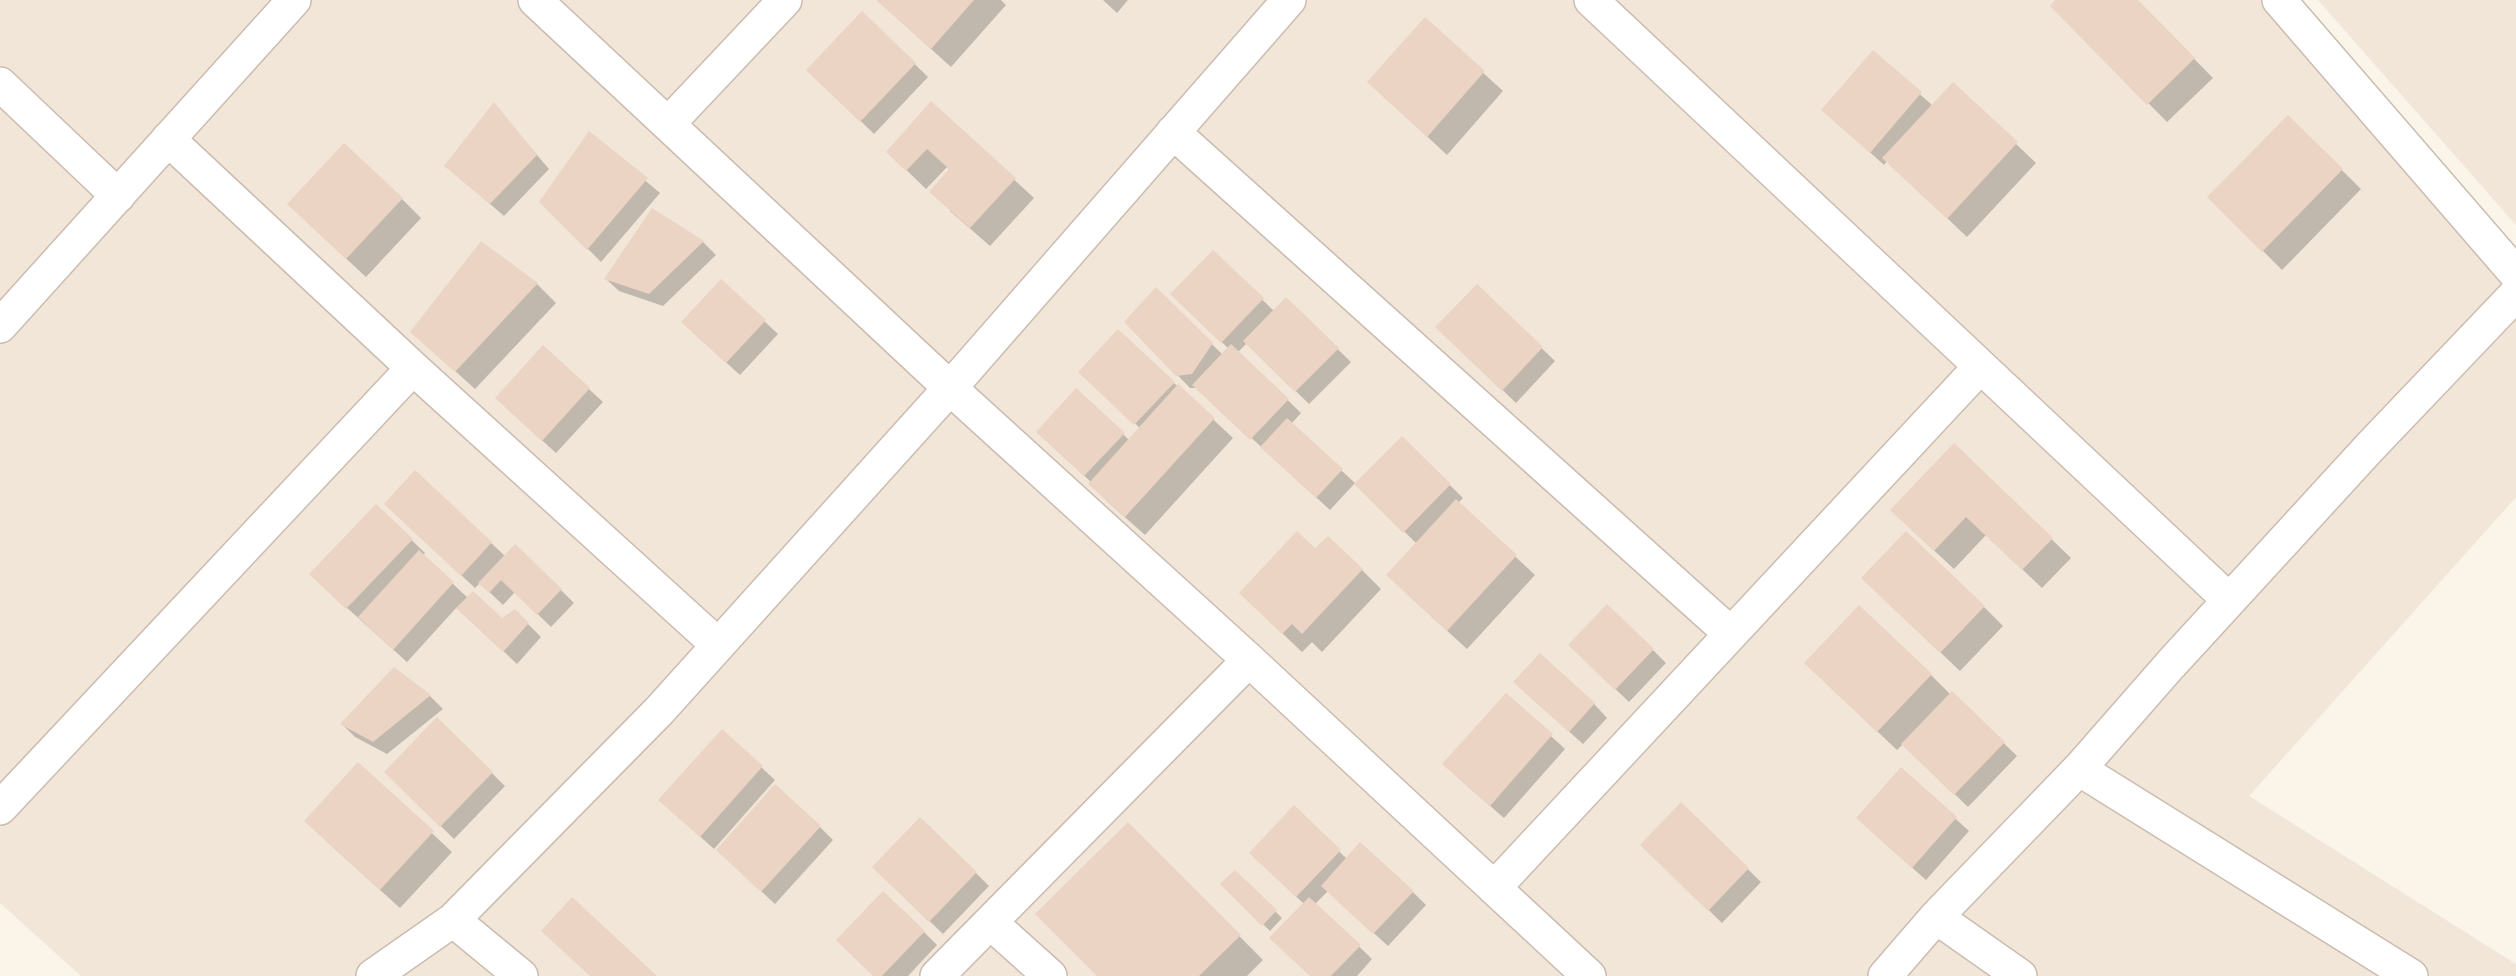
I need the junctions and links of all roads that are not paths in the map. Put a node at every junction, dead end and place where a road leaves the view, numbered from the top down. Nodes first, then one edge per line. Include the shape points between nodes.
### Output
1 (294, 0) edge
2 (535, 0) edge
3 (785, 0) edge
4 (1289, 0) edge
5 (1591, 0) edge
6 (2296, 6) edge
7 (0, 84) edge
8 (668, 124) junction
9 (1173, 132) junction
10 (168, 140) junction
11 (118, 196) junction
12 (2516, 274) edge
13 (2516, 294) edge
14 (0, 326) edge
15 (1980, 367) junction
16 (413, 368) junction
17 (950, 388) junction
18 (2229, 600) junction
19 (1731, 634) junction
20 (718, 645) junction
21 (1249, 660) junction
22 (2079, 769) junction
23 (0, 808) edge
24 (1494, 888) junction
25 (1936, 917) junction
26 (453, 920) junction
27 (991, 923) junction
28 (373, 976) edge
29 (521, 976) edge
30 (937, 976) edge
31 (1050, 976) edge
32 (1589, 976) edge
33 (1885, 976) edge
34 (2020, 976) edge
35 (2411, 976) edge

1 - 10 street
2 - 8 street
3 - 8 street
4 - 9 street
5 - 15 street
6 - 12 street
7 - 11 street
8 - 17 street
9 - 17 street
9 - 19 street
10 - 11 street
10 - 16 street
11 - 14 street
13 - 18 street
15 - 18 street
15 - 19 street
16 - 20 street
16 - 23 street
17 - 20 street
17 - 21 street
18 - 22 street
19 - 24 street
20 - 26 street via 659,711
21 - 24 street
21 - 27 street
22 - 25 street
22 - 35 street
24 - 32 street
25 - 33 street
25 - 34 street
26 - 28 street
26 - 29 street
27 - 30 street
27 - 31 street

